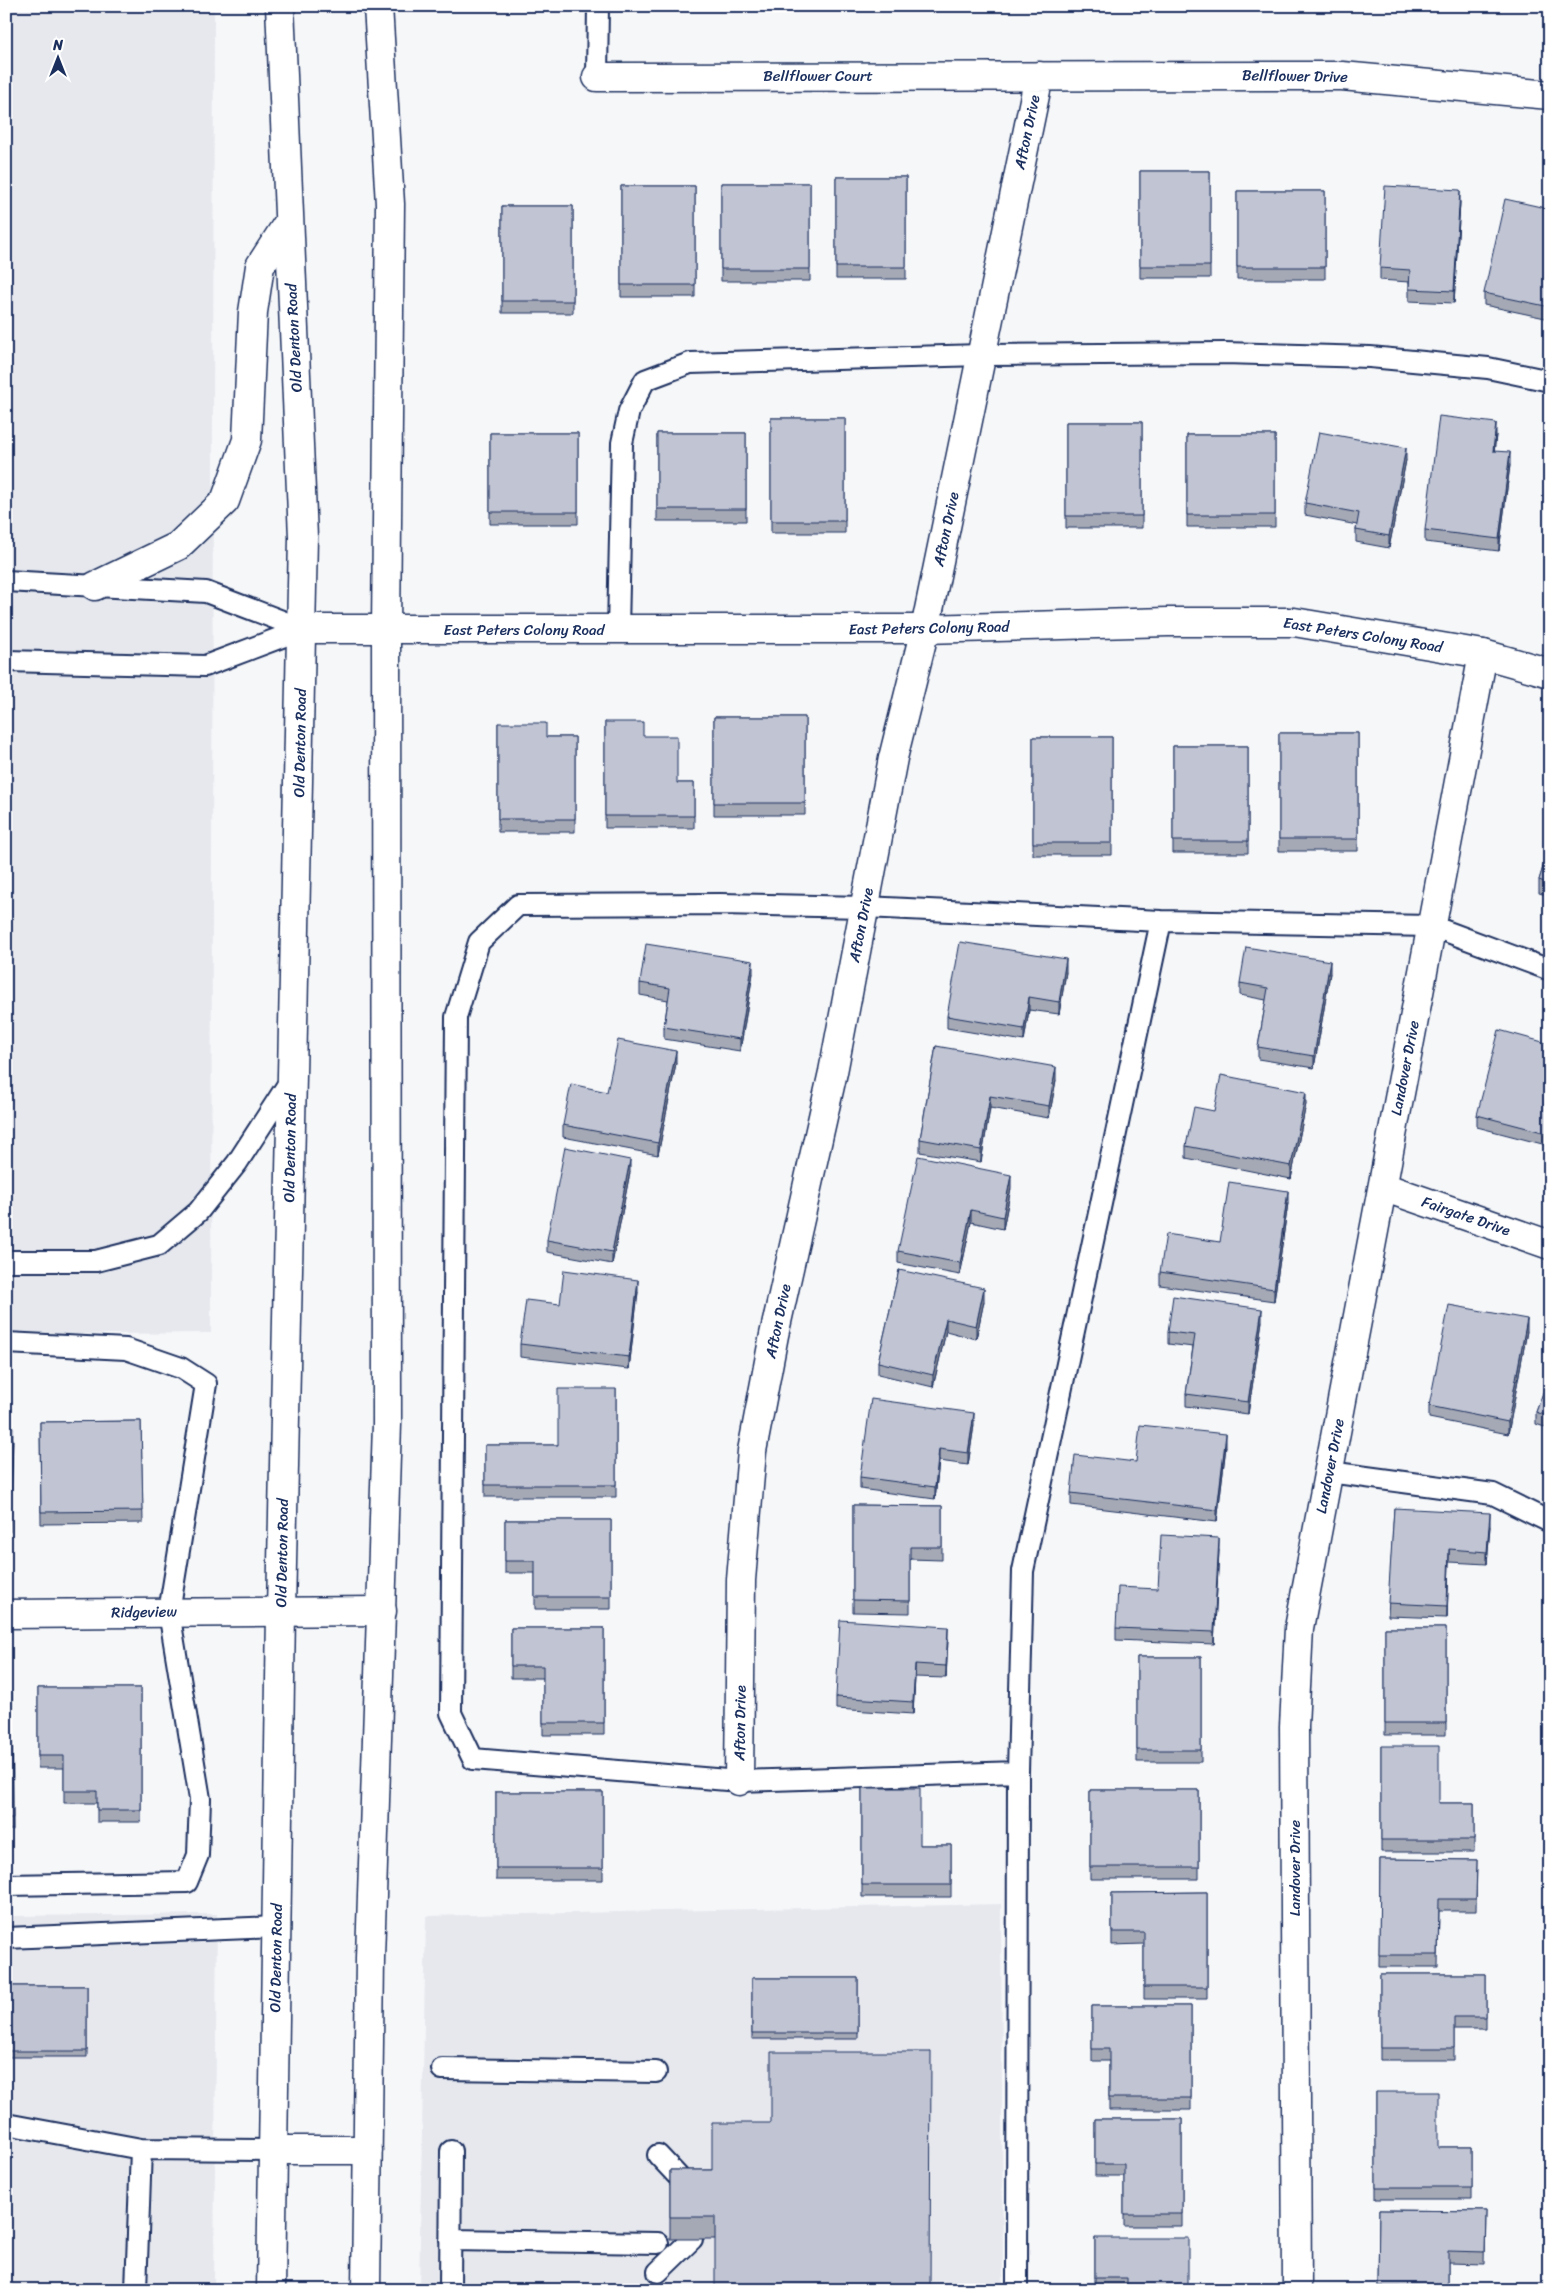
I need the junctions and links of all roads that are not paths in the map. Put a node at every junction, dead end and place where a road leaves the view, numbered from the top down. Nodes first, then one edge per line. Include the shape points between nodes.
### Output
1 (280, 6) edge
2 (378, 6) edge
3 (598, 6) edge
4 (1039, 76) junction
5 (597, 77) joint
6 (1550, 95) edge
7 (288, 223) junction
8 (982, 355) junction
9 (1550, 381) edge
10 (6, 581) edge
11 (95, 586) junction
12 (303, 629) junction
13 (925, 629) junction
14 (386, 630) junction
15 (618, 630) junction
16 (1483, 654) junction
17 (6, 661) edge
18 (1550, 672) edge
19 (865, 907) junction
20 (1161, 922) junction
21 (1432, 926) junction
22 (1550, 970) edge
23 (292, 1078) junction
24 (1383, 1187) junction
25 (1550, 1245) edge
26 (6, 1261) edge
27 (6, 1343) edge
28 (1329, 1472) junction
29 (1550, 1522) edge
30 (382, 1611) junction
31 (169, 1612) junction
32 (281, 1612) junction
33 (6, 1614) edge
34 (1018, 1772) junction
35 (739, 1781) junction
36 (6, 1885) edge
37 (276, 1927) junction
38 (6, 1938) edge
39 (442, 2068) dead end
40 (656, 2072) dead end
41 (6, 2124) edge
42 (141, 2149) junction
43 (273, 2150) junction
44 (368, 2150) junction
45 (451, 2152) dead end
46 (658, 2155) dead end
47 (694, 2193) edge
48 (450, 2240) junction
49 (692, 2240) edge
50 (658, 2243) dead end
51 (658, 2272) dead end
52 (136, 2290) edge
53 (271, 2290) edge
54 (366, 2290) edge
55 (450, 2290) edge
56 (1017, 2290) edge
57 (1297, 2290) edge

1 - 7 street, Old Denton Road
2 - 14 street via 390,204
3 - 5 lane
4 - 5 street, Bellflower Court
4 - 6 street, Bellflower Drive via 1342,76
4 - 8 street, Afton Drive
7 - 11 street via 260,266 253,312 247,440 225,501 178,546
7 - 12 street, Old Denton Road via 303,537
8 - 9 lane via 1224,353 1370,357 1488,368
8 - 13 street, Afton Drive
8 - 15 lane via 690,363 645,380 629,411 622,443
10 - 11 lane
11 - 12 lane via 206,592
12 - 14 street, East Peters Colony Road
12 - 17 lane via 205,666
12 - 23 street, Old Denton Road
13 - 15 street, East Peters Colony Road
13 - 16 street, East Peters Colony Road via 1294,622
13 - 19 street, Afton Drive via 893,758
14 - 15 street, East Peters Colony Road
14 - 30 street via 387,1405
16 - 18 street, East Peters Colony Road
16 - 21 street, Landover Drive
19 - 20 lane
19 - 35 street, Afton Drive via 752,1451 741,1580
19 - 35 lane via 518,905 479,942 456,1017 451,1713 473,1759
20 - 21 lane
20 - 34 lane via 1023,1570
21 - 22 lane
21 - 24 street, Landover Drive
23 - 26 lane via 237,1163 198,1212 158,1245 96,1261
23 - 32 street, Old Denton Road
24 - 25 street, Fairgate Drive
24 - 28 street, Landover Drive
27 - 31 lane via 126,1349 181,1368 206,1384
28 - 29 lane via 1493,1494
28 - 57 street, Landover Drive via 1300,1628 1294,1726
30 - 32 street, Ridgeview
30 - 44 street via 370,1958
31 - 32 street, Ridgeview
31 - 33 street, Ridgeview
31 - 36 lane via 200,1799 198,1855 187,1882
32 - 37 street, Old Denton Road
34 - 35 lane
34 - 56 lane
37 - 38 lane
37 - 43 street, Old Denton Road
39 - 40 lane
41 - 42 lane
42 - 43 lane
42 - 52 lane
43 - 44 street
43 - 53 street, Old Denton Road
44 - 54 street
45 - 48 lane
46 - 47 lane
48 - 50 lane
48 - 55 lane
49 - 51 lane

